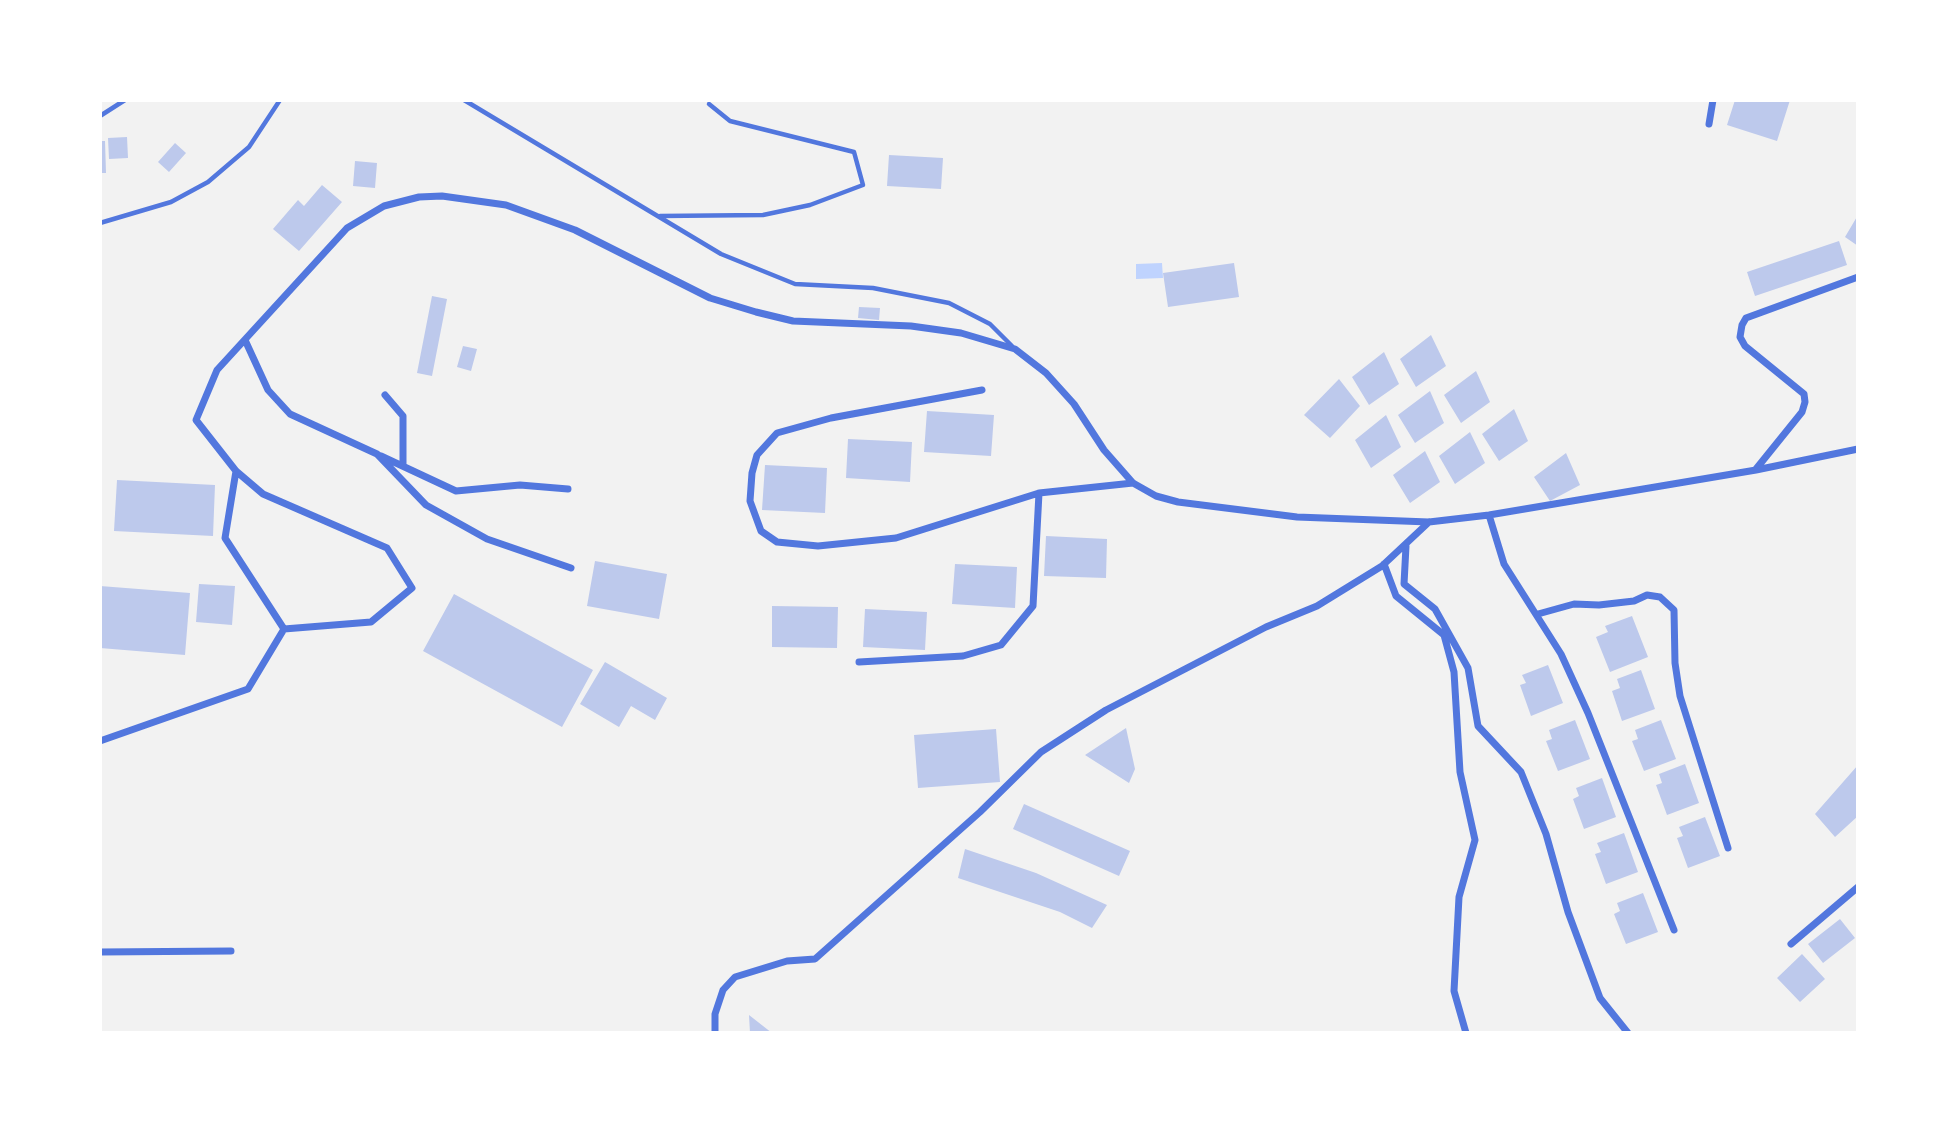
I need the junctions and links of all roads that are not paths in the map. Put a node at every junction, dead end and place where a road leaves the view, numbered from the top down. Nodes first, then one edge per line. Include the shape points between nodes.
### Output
1 (125, 100) edge
2 (280, 100) edge
3 (464, 100) edge
4 (1713, 100) edge
5 (709, 104) dead end
6 (100, 116) edge
7 (1709, 124) dead end
8 (658, 216) junction
9 (100, 223) edge
10 (1858, 277) edge
11 (245, 340) junction
12 (1015, 349) junction
13 (982, 390) dead end
14 (385, 395) dead end
15 (1858, 449) edge
16 (377, 454) junction
17 (403, 466) junction
18 (1756, 470) junction
19 (236, 471) junction
20 (1133, 483) junction
21 (568, 489) dead end
22 (1038, 493) junction
23 (1489, 515) junction
24 (1429, 522) junction
25 (1406, 545) junction
26 (1384, 564) junction
27 (571, 568) dead end
28 (1538, 614) junction
29 (284, 629) junction
30 (859, 662) dead end
31 (100, 741) edge
32 (1728, 848) dead end
33 (1858, 887) edge
34 (1674, 930) dead end
35 (1790, 944) dead end
36 (231, 951) dead end
37 (100, 952) edge
38 (715, 1033) edge
39 (1466, 1033) edge
40 (1628, 1033) edge

1 - 6 lane
2 - 9 lane via 248,147 208,181 171,202
3 - 8 lane
4 - 7 street
5 - 8 lane via 730,121 854,152 863,186 810,205 762,215
8 - 12 lane via 721,254 795,284 873,288 949,303 990,324
10 - 18 street via 1746,318 1742,325 1740,337 1745,346 1804,394 1805,402
11 - 12 street via 347,228 384,206 442,196 506,205 575,230 710,298 756,312 793,321 961,333
11 - 16 street via 268,390 290,414
11 - 19 street via 217,370 196,420
12 - 20 street via 1046,373 1074,404
13 - 22 street via 831,418 777,433 767,440 754,464 750,490 753,517 767,538 818,546 896,538
14 - 17 street via 403,416
15 - 18 street
16 - 17 street
16 - 27 street via 426,505 487,539
17 - 21 street via 456,491 520,485
18 - 23 street
19 - 29 street via 225,538
19 - 29 street via 263,494 387,548 412,588 371,622
20 - 22 street
20 - 24 street via 1178,502 1297,517
22 - 30 street via 1033,606 1001,645 964,656
23 - 24 street
23 - 28 street via 1504,564
24 - 25 street
25 - 26 street
25 - 40 street via 1404,584 1435,609 1468,668 1478,726 1521,772 1600,999
26 - 38 street via 1317,606 1266,627 1105,710 1041,752 815,959 788,961 735,977 723,990
26 - 39 street via 1396,596 1444,635 1454,672 1460,772 1475,840 1459,897 1454,991
28 - 32 street via 1574,604 1599,606 1647,596 1660,597 1674,610 1680,696
28 - 34 street via 1588,713
29 - 31 street via 248,689
33 - 35 street
36 - 37 street

